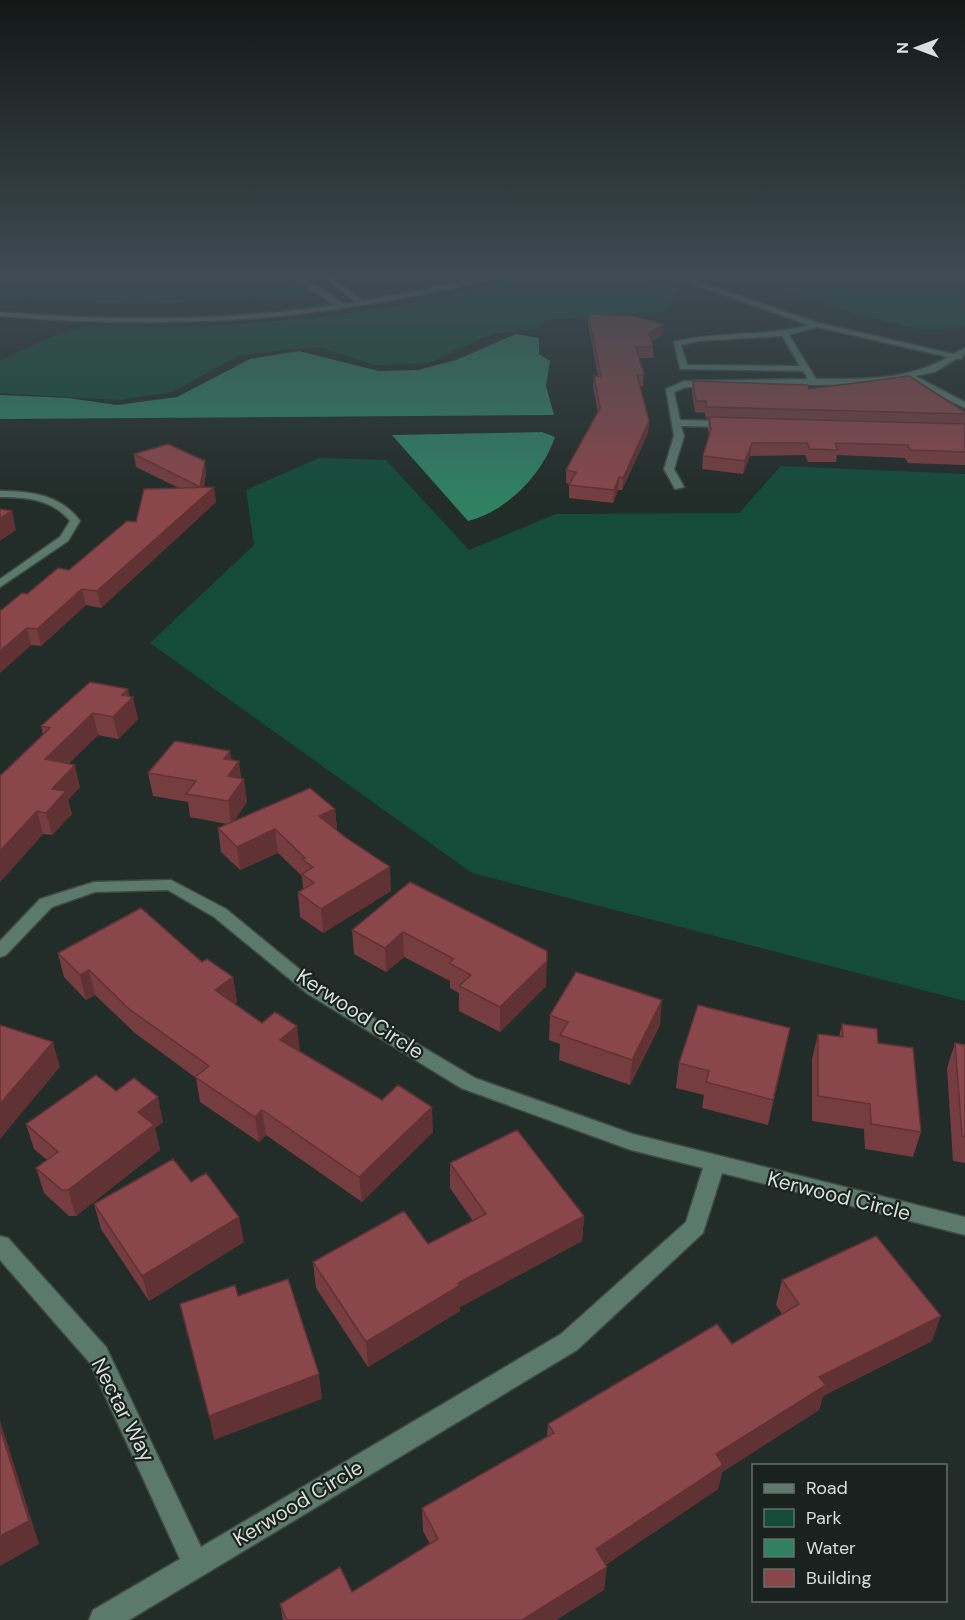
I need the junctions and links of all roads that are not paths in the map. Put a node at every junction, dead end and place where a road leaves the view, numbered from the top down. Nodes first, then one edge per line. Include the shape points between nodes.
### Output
1 (677, 348) edge
2 (792, 348) edge
3 (936, 348) edge
4 (965, 349) edge
5 (954, 351) junction
6 (965, 358) edge
7 (810, 376) junction
8 (907, 376) junction
9 (965, 405) edge
10 (678, 423) junction
11 (736, 425) edge
12 (680, 487) dead end
13 (0, 494) edge
14 (0, 584) edge
15 (0, 951) edge
16 (714, 1164) junction
17 (965, 1226) edge
18 (0, 1245) edge
19 (196, 1564) junction
20 (103, 1620) edge

1 - 7 street via 683,367
2 - 7 street
3 - 5 street
4 - 5 street
5 - 6 street
5 - 8 street via 932,370
7 - 8 street via 883,381
7 - 10 street via 684,384 669,391
8 - 9 street
10 - 11 street
10 - 12 street via 679,436 669,469
13 - 14 street via 49,500 69,512 75,521 64,539
15 - 16 street, Kerwood Circle via 46,903 94,887 171,885 220,913 314,990 468,1083 631,1142
16 - 17 street, Kerwood Circle
16 - 19 street, Kerwood Circle via 695,1227 569,1342
18 - 19 street, Nectar Way via 98,1355
19 - 20 street, Kerwood Circle

